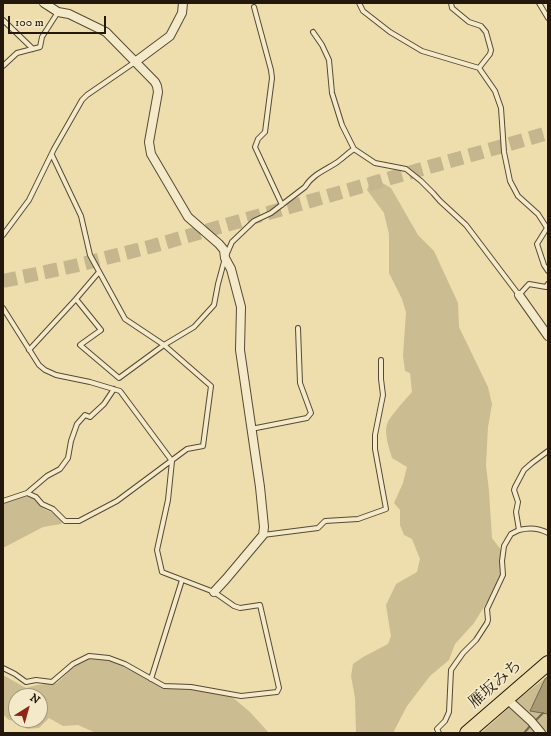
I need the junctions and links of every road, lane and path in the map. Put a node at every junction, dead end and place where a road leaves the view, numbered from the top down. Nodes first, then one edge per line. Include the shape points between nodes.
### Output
1 (44, 3) edge
2 (183, 3) edge
3 (359, 3) edge
4 (451, 3) edge
5 (539, 3) edge
6 (254, 7) dead end
7 (58, 12) junction
8 (548, 18) edge
9 (3, 20) edge
10 (313, 32) dead end
11 (33, 49) junction
12 (135, 62) junction
13 (3, 66) edge
14 (479, 68) junction
15 (354, 149) junction
16 (52, 155) junction
17 (282, 205) junction
18 (3, 235) edge
19 (225, 258) junction
20 (548, 271) edge
21 (99, 272) junction
22 (548, 284) edge
23 (519, 295) junction
24 (76, 299) junction
25 (3, 308) edge
26 (298, 328) dead end
27 (548, 336) edge
28 (164, 345) junction
29 (29, 350) junction
30 (381, 360) dead end
31 (114, 389) junction
32 (251, 429) junction
33 (548, 451) edge
34 (172, 461) junction
35 (27, 493) junction
36 (3, 501) edge
37 (517, 531) junction
38 (548, 533) edge
39 (263, 535) junction
40 (182, 580) junction
41 (214, 592) junction
42 (548, 663) edge
43 (3, 668) edge
44 (152, 679) junction
45 (507, 699) junction
46 (439, 733) edge
47 (467, 733) edge
48 (541, 733) edge

1 - 7 street
2 - 12 street via 182,12 170,36
3 - 14 lane via 363,11 390,32 422,51
4 - 14 lane via 452,8 486,32 491,50
5 - 8 lane
6 - 17 lane via 272,78 265,132 255,147
7 - 11 lane via 42,37 40,47
7 - 12 street via 106,32
9 - 11 lane
10 - 15 lane via 329,60 332,93 342,125
11 - 13 lane via 17,53
12 - 16 lane via 86,95
12 - 19 street via 157,86 149,142 151,154 188,217 219,244 224,250
14 - 20 lane via 495,91 501,108 504,152 510,181 518,196 538,214 547,228 537,244
15 - 17 lane via 322,171
15 - 23 lane via 375,163 406,169 421,181 466,225
16 - 18 lane via 29,200
16 - 21 lane via 81,216 90,255
17 - 19 lane via 254,221 232,242
19 - 28 lane via 214,305 194,327
19 - 32 street via 240,307 240,350
21 - 24 lane
21 - 28 lane via 126,319
22 - 23 lane via 546,287 529,284
23 - 27 street
24 - 28 lane via 101,330 80,345 119,378
24 - 29 lane
25 - 29 lane
26 - 32 lane via 300,383 311,413 308,418
28 - 34 lane via 212,386 203,446 187,449
29 - 31 lane via 45,370
30 - 39 lane via 380,379 383,395 375,435 375,449 386,509 358,519 325,521 318,528
31 - 34 lane via 120,391
31 - 35 lane via 104,404 90,417 85,415 77,424 68,458 60,469
32 - 39 street
33 - 37 lane via 524,470 515,487 518,502
34 - 35 lane via 117,501 79,521 65,521 53,509
34 - 40 lane via 168,500 157,550 162,572
35 - 36 lane
37 - 38 lane via 528,528
37 - 46 lane via 511,534 504,546 503,575 487,609 488,620 476,640 463,652 451,670 449,712 437,730
39 - 41 street
40 - 41 lane
40 - 44 lane
41 - 44 lane via 240,608 260,605 279,688 276,692 241,696 164,686
42 - 45 highway, 雁坂みち
43 - 44 lane via 26,682 52,682 73,664 89,656 110,658
45 - 47 highway, 雁坂みち
45 - 48 street

